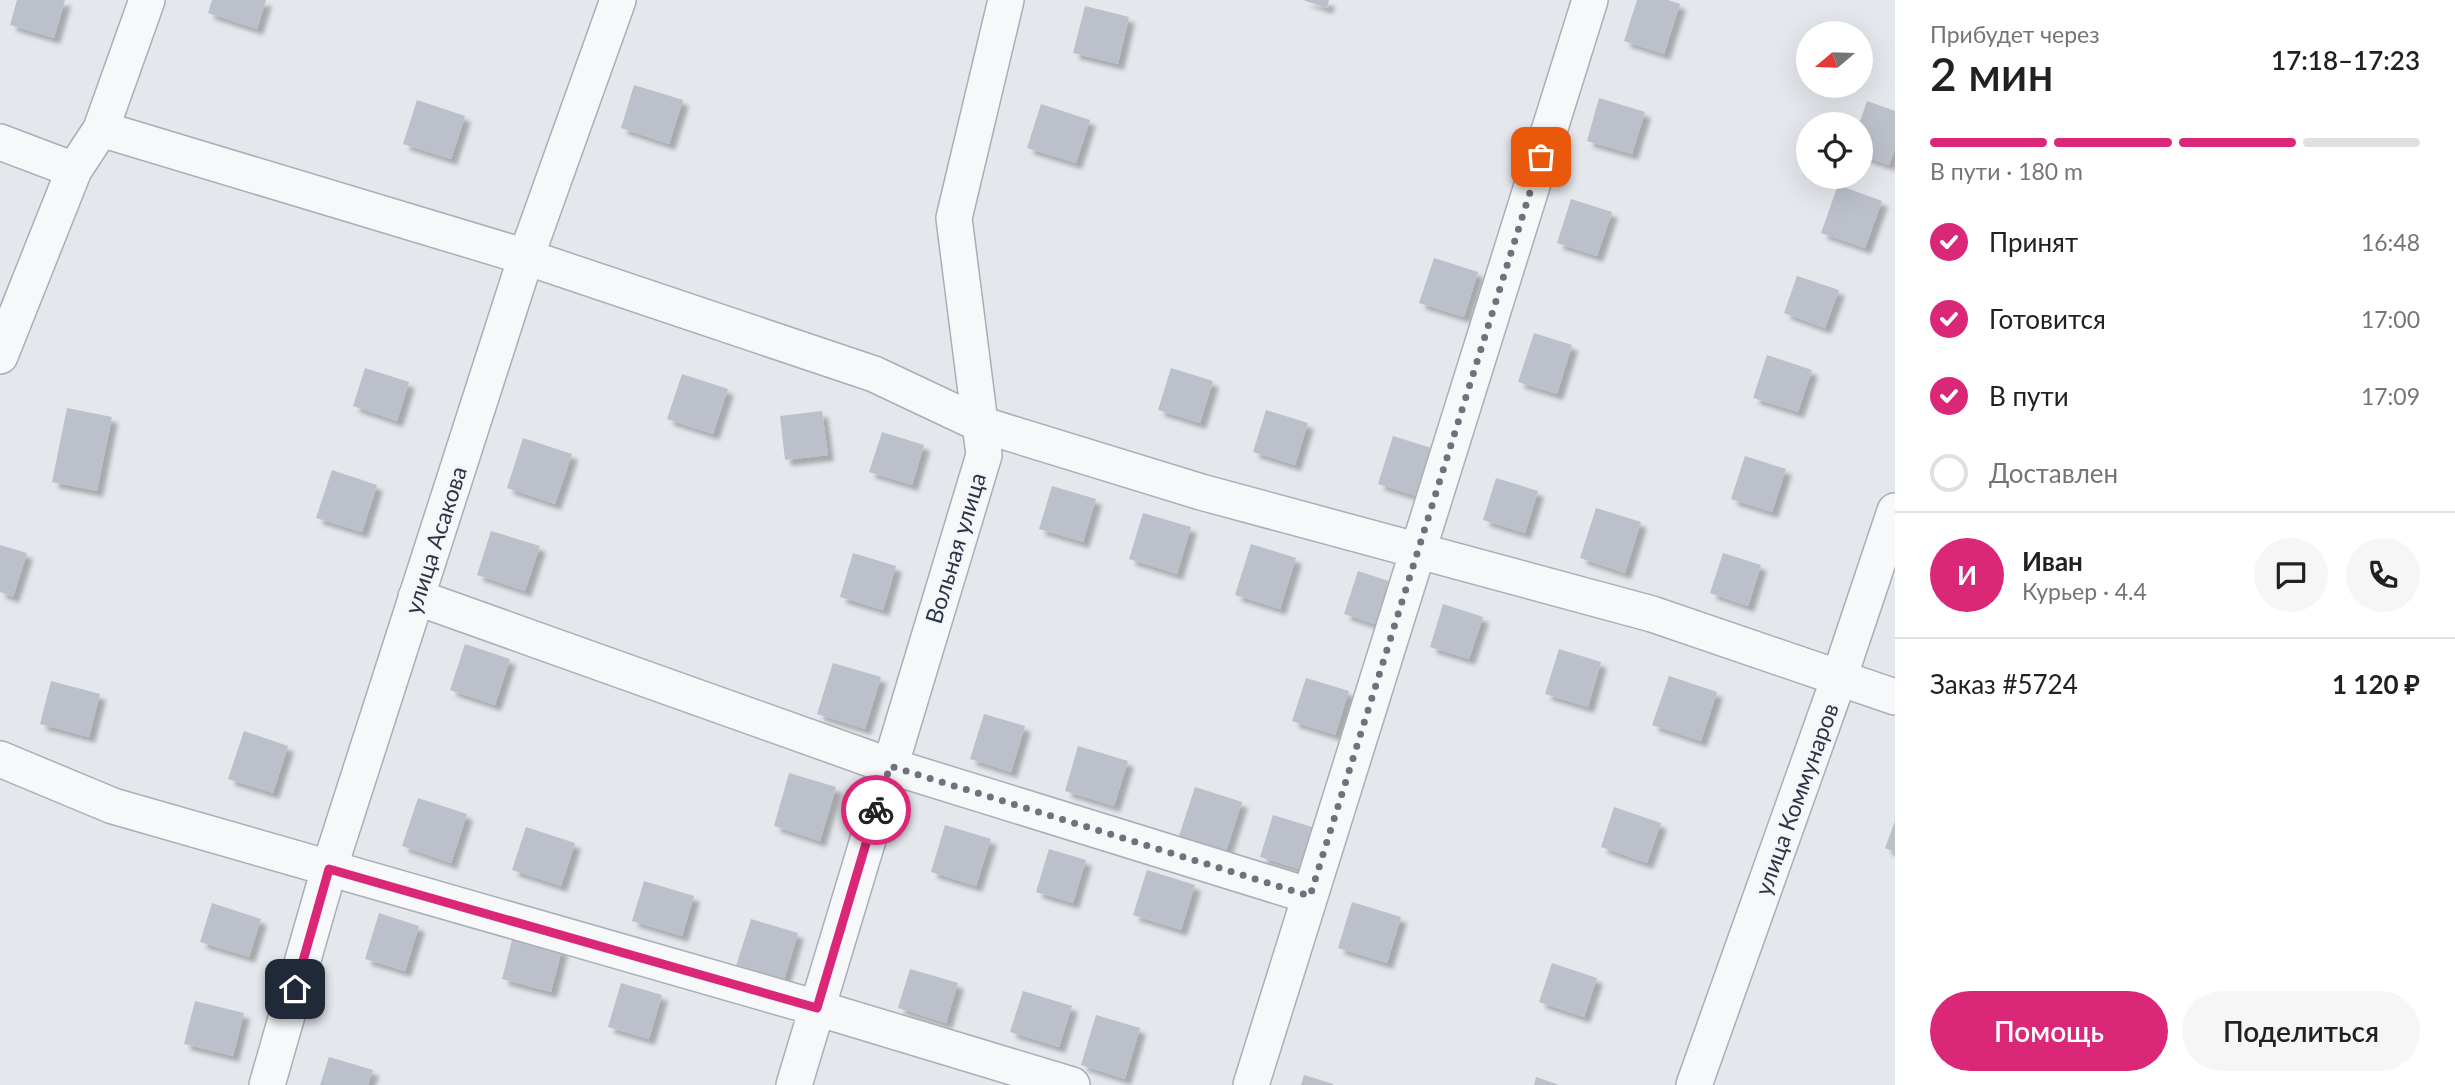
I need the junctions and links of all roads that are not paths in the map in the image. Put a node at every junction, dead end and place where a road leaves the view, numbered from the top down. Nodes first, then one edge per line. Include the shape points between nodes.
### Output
1 (147, 0) edge
2 (618, 0) edge
3 (1006, 0) edge
4 (1590, 0) edge
5 (101, 129) junction
6 (0, 142) edge
7 (74, 170) junction
8 (526, 257) junction
9 (0, 356) edge
10 (980, 424) junction
11 (1895, 511) edge
12 (1419, 550) junction
13 (416, 597) junction
14 (1839, 678) junction
15 (1895, 697) edge
16 (0, 759) edge
17 (890, 766) junction
18 (329, 869) junction
19 (1310, 896) junction
20 (817, 1008) junction
21 (267, 1085) edge
22 (794, 1085) edge
23 (1072, 1085) edge
24 (1251, 1085) edge
25 (1694, 1085) edge

1 - 5 street
2 - 8 street, улица Асакова
3 - 10 street, Вольная улица via 954,218
4 - 12 street
5 - 7 street
5 - 8 street
6 - 7 street
7 - 9 street
8 - 10 street via 874,374
8 - 13 street, улица Асакова
10 - 12 street via 1201,492
10 - 17 street, Вольная улица via 984,455
11 - 14 street, улица Коммунаров
12 - 14 street via 1652,614
12 - 19 street
13 - 17 street
13 - 18 street, улица Асакова
14 - 15 street
14 - 25 street, улица Коммунаров
16 - 18 street via 113,806
17 - 19 street
17 - 20 street, Вольная улица
18 - 20 street
18 - 21 street, улица Асакова
19 - 24 street
20 - 22 street, Вольная улица
20 - 23 street

